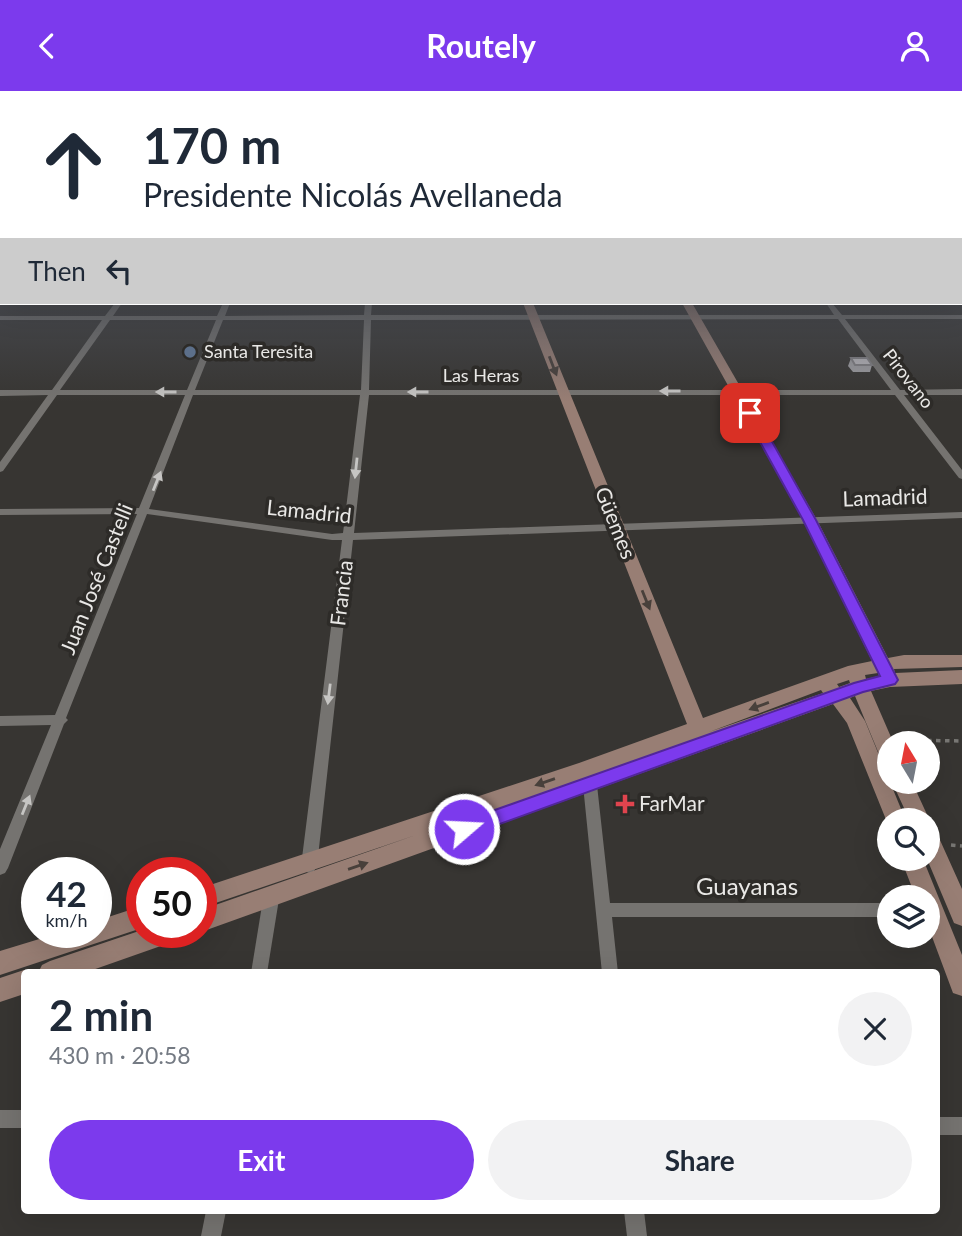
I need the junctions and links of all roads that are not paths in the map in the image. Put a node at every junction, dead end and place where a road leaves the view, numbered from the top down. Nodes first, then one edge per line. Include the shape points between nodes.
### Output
1 (116, 305) edge
2 (225, 305) edge
3 (368, 305) edge
4 (529, 305) edge
5 (688, 305) edge
6 (831, 305) edge
7 (107, 317) junction
8 (222, 317) junction
9 (962, 317) edge
10 (0, 318) edge
11 (841, 318) junction
12 (367, 319) junction
13 (534, 319) junction
14 (697, 319) junction
15 (738, 391) junction
16 (193, 392) junction
17 (365, 392) junction
18 (563, 392) junction
19 (962, 392) edge
20 (0, 393) edge
21 (55, 393) junction
22 (900, 393) junction
23 (0, 469) edge
24 (962, 476) edge
25 (145, 511) junction
26 (0, 512) edge
27 (962, 515) edge
28 (810, 520) junction
29 (616, 525) junction
30 (349, 537) junction
31 (962, 661) edge
32 (886, 672) junction
33 (962, 677) edge
34 (857, 679) junction
35 (830, 689) junction
36 (61, 720) junction
37 (0, 721) edge
38 (879, 731) edge
39 (701, 736) junction
40 (590, 785) junction
41 (891, 808) edge
42 (940, 864) edge
43 (0, 868) edge
44 (311, 872) junction
45 (271, 886) junction
46 (217, 895) edge
47 (604, 910) junction
48 (877, 911) edge
49 (217, 913) edge
50 (962, 915) edge
51 (940, 931) edge
52 (126, 947) edge
53 (46, 948) edge
54 (0, 963) edge
55 (62, 969) edge
56 (260, 969) edge
57 (610, 969) edge
58 (21, 983) edge
59 (962, 984) edge
60 (0, 990) edge
61 (0, 1119) edge
62 (21, 1119) edge
63 (940, 1126) edge
64 (962, 1126) edge
65 (215, 1214) edge
66 (634, 1214) edge
67 (211, 1236) edge
68 (636, 1236) edge

1 - 7 street
2 - 8 street, Juan José Castelli
3 - 12 street, Francia
4 - 13 main road, Güemes
5 - 14 main road
6 - 11 street, Pirovano
7 - 8 street
7 - 10 street
7 - 21 street
8 - 12 street
8 - 16 street, Juan José Castelli
9 - 11 street
11 - 14 street
11 - 22 street, Pirovano
12 - 13 street
12 - 17 street, Francia
13 - 14 street
13 -> 18 main road, Güemes
14 - 15 main road
15 -> 18 street, Las Heras
15 - 22 street, Las Heras
15 - 28 main road
16 - 17 street, Las Heras
16 -> 21 street, Las Heras
25 -> 16 street, Juan José Castelli
18 -> 17 street, Las Heras
17 -> 30 street, Francia
18 - 29 main road, Güemes
19 - 22 street, Las Heras
20 - 21 street, Las Heras
21 - 23 street
22 - 24 street, Pirovano
25 - 26 street, Lamadrid
25 - 30 street, Lamadrid
25 - 36 street, Juan José Castelli
27 - 28 street, Lamadrid
28 - 29 street, Lamadrid
28 - 32 main road
29 - 30 street, Lamadrid
29 -> 39 main road, Güemes
30 -> 44 street, Francia
31 - 32 main road
32 - 33 main road
32 - 34 main road
34 - 35 main road
34 - 38 main road
35 - 39 main road
35 - 41 main road via 856,722
36 - 37 street
43 -> 36 street, Juan José Castelli
39 - 40 main road
39 -> 44 main road
44 -> 40 main road
40 - 47 street
42 - 50 main road
44 - 45 main road
45 - 46 main road
45 - 49 main road
45 - 56 street
47 - 48 street, Guayanas
47 - 57 street
51 - 59 main road
52 - 55 main road
53 - 54 main road
58 - 60 main road
61 - 62 street
63 - 64 street
65 - 67 street
66 - 68 street

